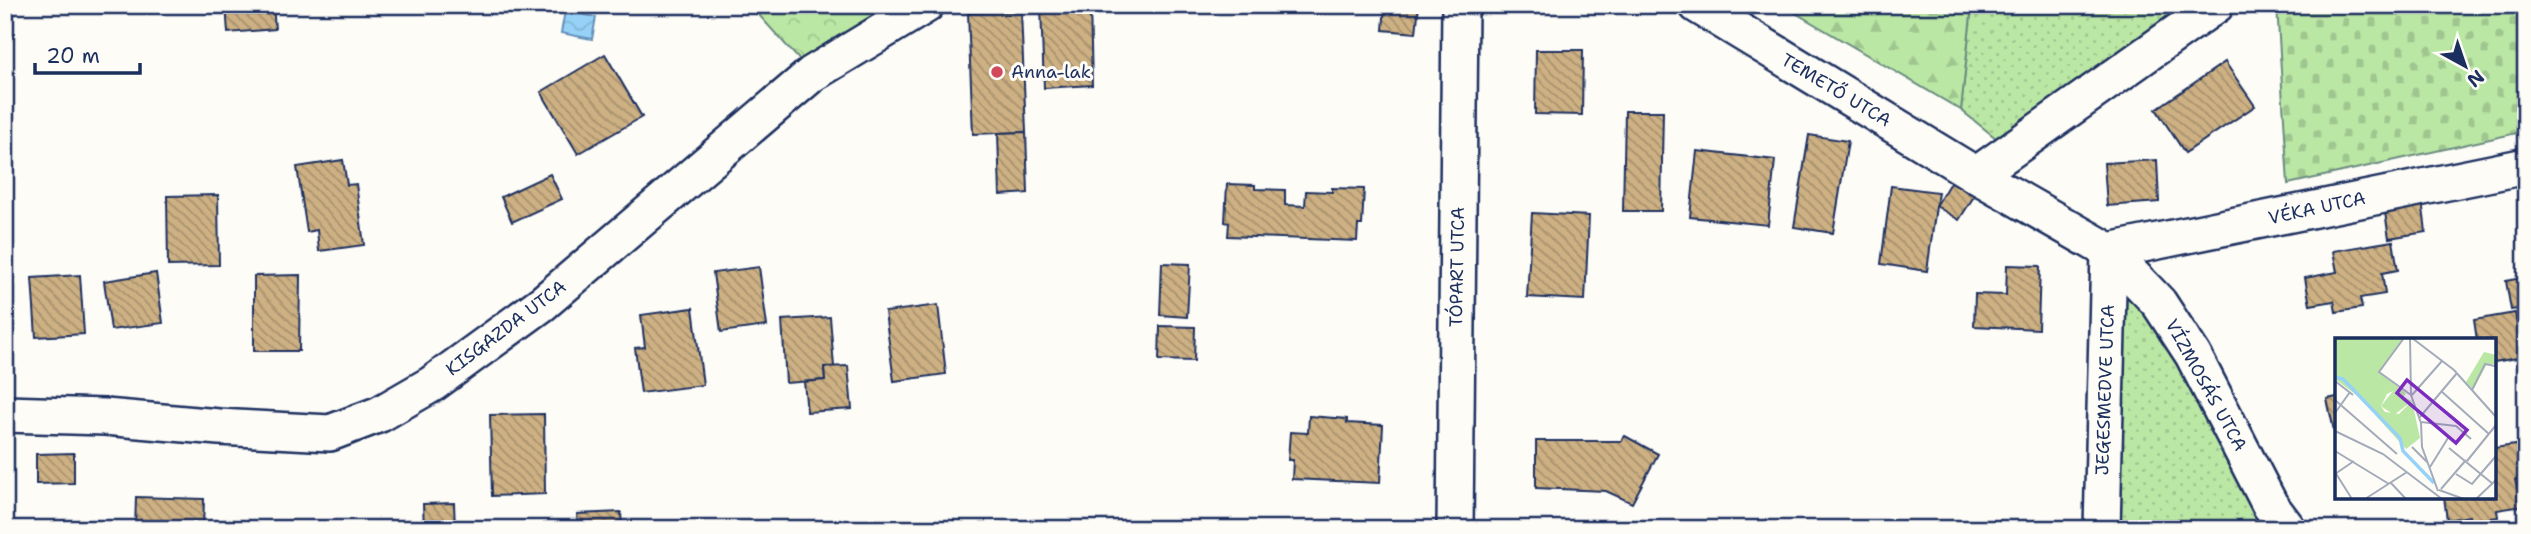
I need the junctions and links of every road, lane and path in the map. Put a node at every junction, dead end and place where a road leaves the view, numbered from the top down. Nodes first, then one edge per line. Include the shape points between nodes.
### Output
1 (926, 5) edge
2 (1460, 5) edge
3 (1697, 5) edge
4 (2216, 5) edge
5 (2526, 166) edge
6 (1976, 175) junction
7 (2109, 251) junction
8 (5, 414) edge
9 (1455, 529) edge
10 (2102, 529) edge
11 (2288, 529) edge

1 - 8 street, KISGAZDA UTCA via 812,74 543,303 432,383 380,414 330,433
2 - 9 street, TÓPART UTCA
3 - 6 street, TEMETŐ UTCA
4 - 6 street
5 - 7 street, VÉKA UTCA
6 - 7 street, TEMETŐ UTCA
7 - 10 street, JEGESMEDVE UTCA
7 - 11 street, VÍZMOSÁS UTCA via 2159,303 2193,355 2270,505

